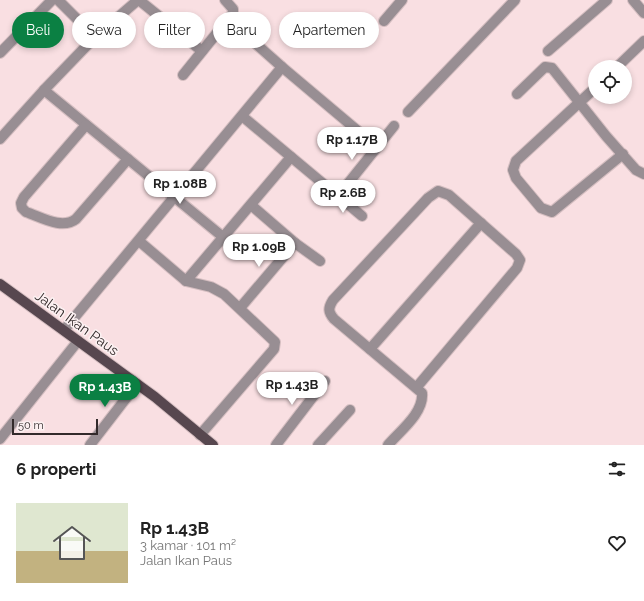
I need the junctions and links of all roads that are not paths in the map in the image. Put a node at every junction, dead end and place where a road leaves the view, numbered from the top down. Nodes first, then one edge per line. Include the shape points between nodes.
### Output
1 (52, 0) edge
2 (58, 0) edge
3 (226, 0) edge
4 (402, 0) edge
5 (515, 0) edge
6 (607, 0) edge
7 (633, 0) edge
8 (142, 1) edge
9 (128, 12) edge
10 (232, 12) edge
11 (644, 13) edge
12 (72, 14) edge
13 (384, 21) dead end
14 (213, 37) edge
15 (644, 41) edge
16 (84, 48) edge
17 (261, 48) edge
18 (548, 50) dead end
19 (202, 51) junction
20 (0, 54) edge
21 (624, 60) edge
22 (282, 67) junction
23 (183, 75) dead end
24 (44, 90) junction
25 (517, 94) dead end
26 (588, 95) edge
27 (580, 102) junction
28 (408, 112) dead end
29 (242, 116) junction
30 (86, 125) junction
31 (394, 126) dead end
32 (0, 139) edge
33 (377, 147) junction
34 (623, 154) junction
35 (291, 156) junction
36 (128, 159) junction
37 (644, 174) edge
38 (173, 196) junction
39 (338, 196) junction
40 (251, 205) junction
41 (362, 216) dead end
42 (481, 223) junction
43 (223, 238) junction
44 (138, 241) junction
45 (295, 243) junction
46 (320, 261) dead end
47 (186, 281) junction
48 (0, 284) edge
49 (240, 308) junction
50 (64, 330) junction
51 (78, 341) junction
52 (370, 349) junction
53 (325, 381) dead end
54 (137, 384) junction
55 (416, 388) junction
56 (350, 410) dead end
57 (200, 434) junction
58 (0, 439) edge
59 (90, 445) edge
60 (213, 445) edge
61 (276, 445) edge
62 (318, 445) edge
63 (388, 445) edge

1 - 20 street
2 - 12 street
3 - 10 street via 233,8
4 - 13 street
5 - 28 street
6 - 18 street
7 - 11 street
8 - 9 street
8 - 19 street
14 - 19 street
15 - 21 street
16 - 24 street
17 - 22 street
19 - 23 street
22 - 29 street
22 - 33 street
24 - 30 street
24 - 32 street
25 - 27 street via 545,67 549,67
26 - 27 street
27 - 34 street
27 - 34 street via 514,165 516,178 541,208 547,211 556,210
29 - 35 street
29 - 38 street
30 - 36 street
30 - 36 street via 24,197 21,203 26,212 62,224 70,224
31 - 33 street
33 - 39 street
34 - 37 street via 636,170
35 - 39 street
35 - 40 street
36 - 38 street
38 - 43 street
38 - 44 street
39 - 41 street
40 - 43 street
40 - 45 street
42 - 52 street
42 - 52 street via 449,196 438,191 428,198 333,300 329,307 330,314
42 - 55 street via 516,254 520,260 517,268
43 - 47 street
44 - 47 street
44 - 50 street
45 - 46 street
45 - 49 street
47 - 49 street via 211,287
48 - 50 main road, Jalan Ikan Paus
49 - 57 street via 272,338 274,349
50 - 51 main road, Jalan Ikan Paus
51 - 54 main road, Jalan Ikan Paus
51 - 58 street
52 - 55 street
53 - 61 street
54 - 57 main road, Jalan Ikan Paus
54 - 59 street
55 - 63 street via 422,393 423,401
56 - 62 street
57 - 60 main road, Jalan Ikan Paus

